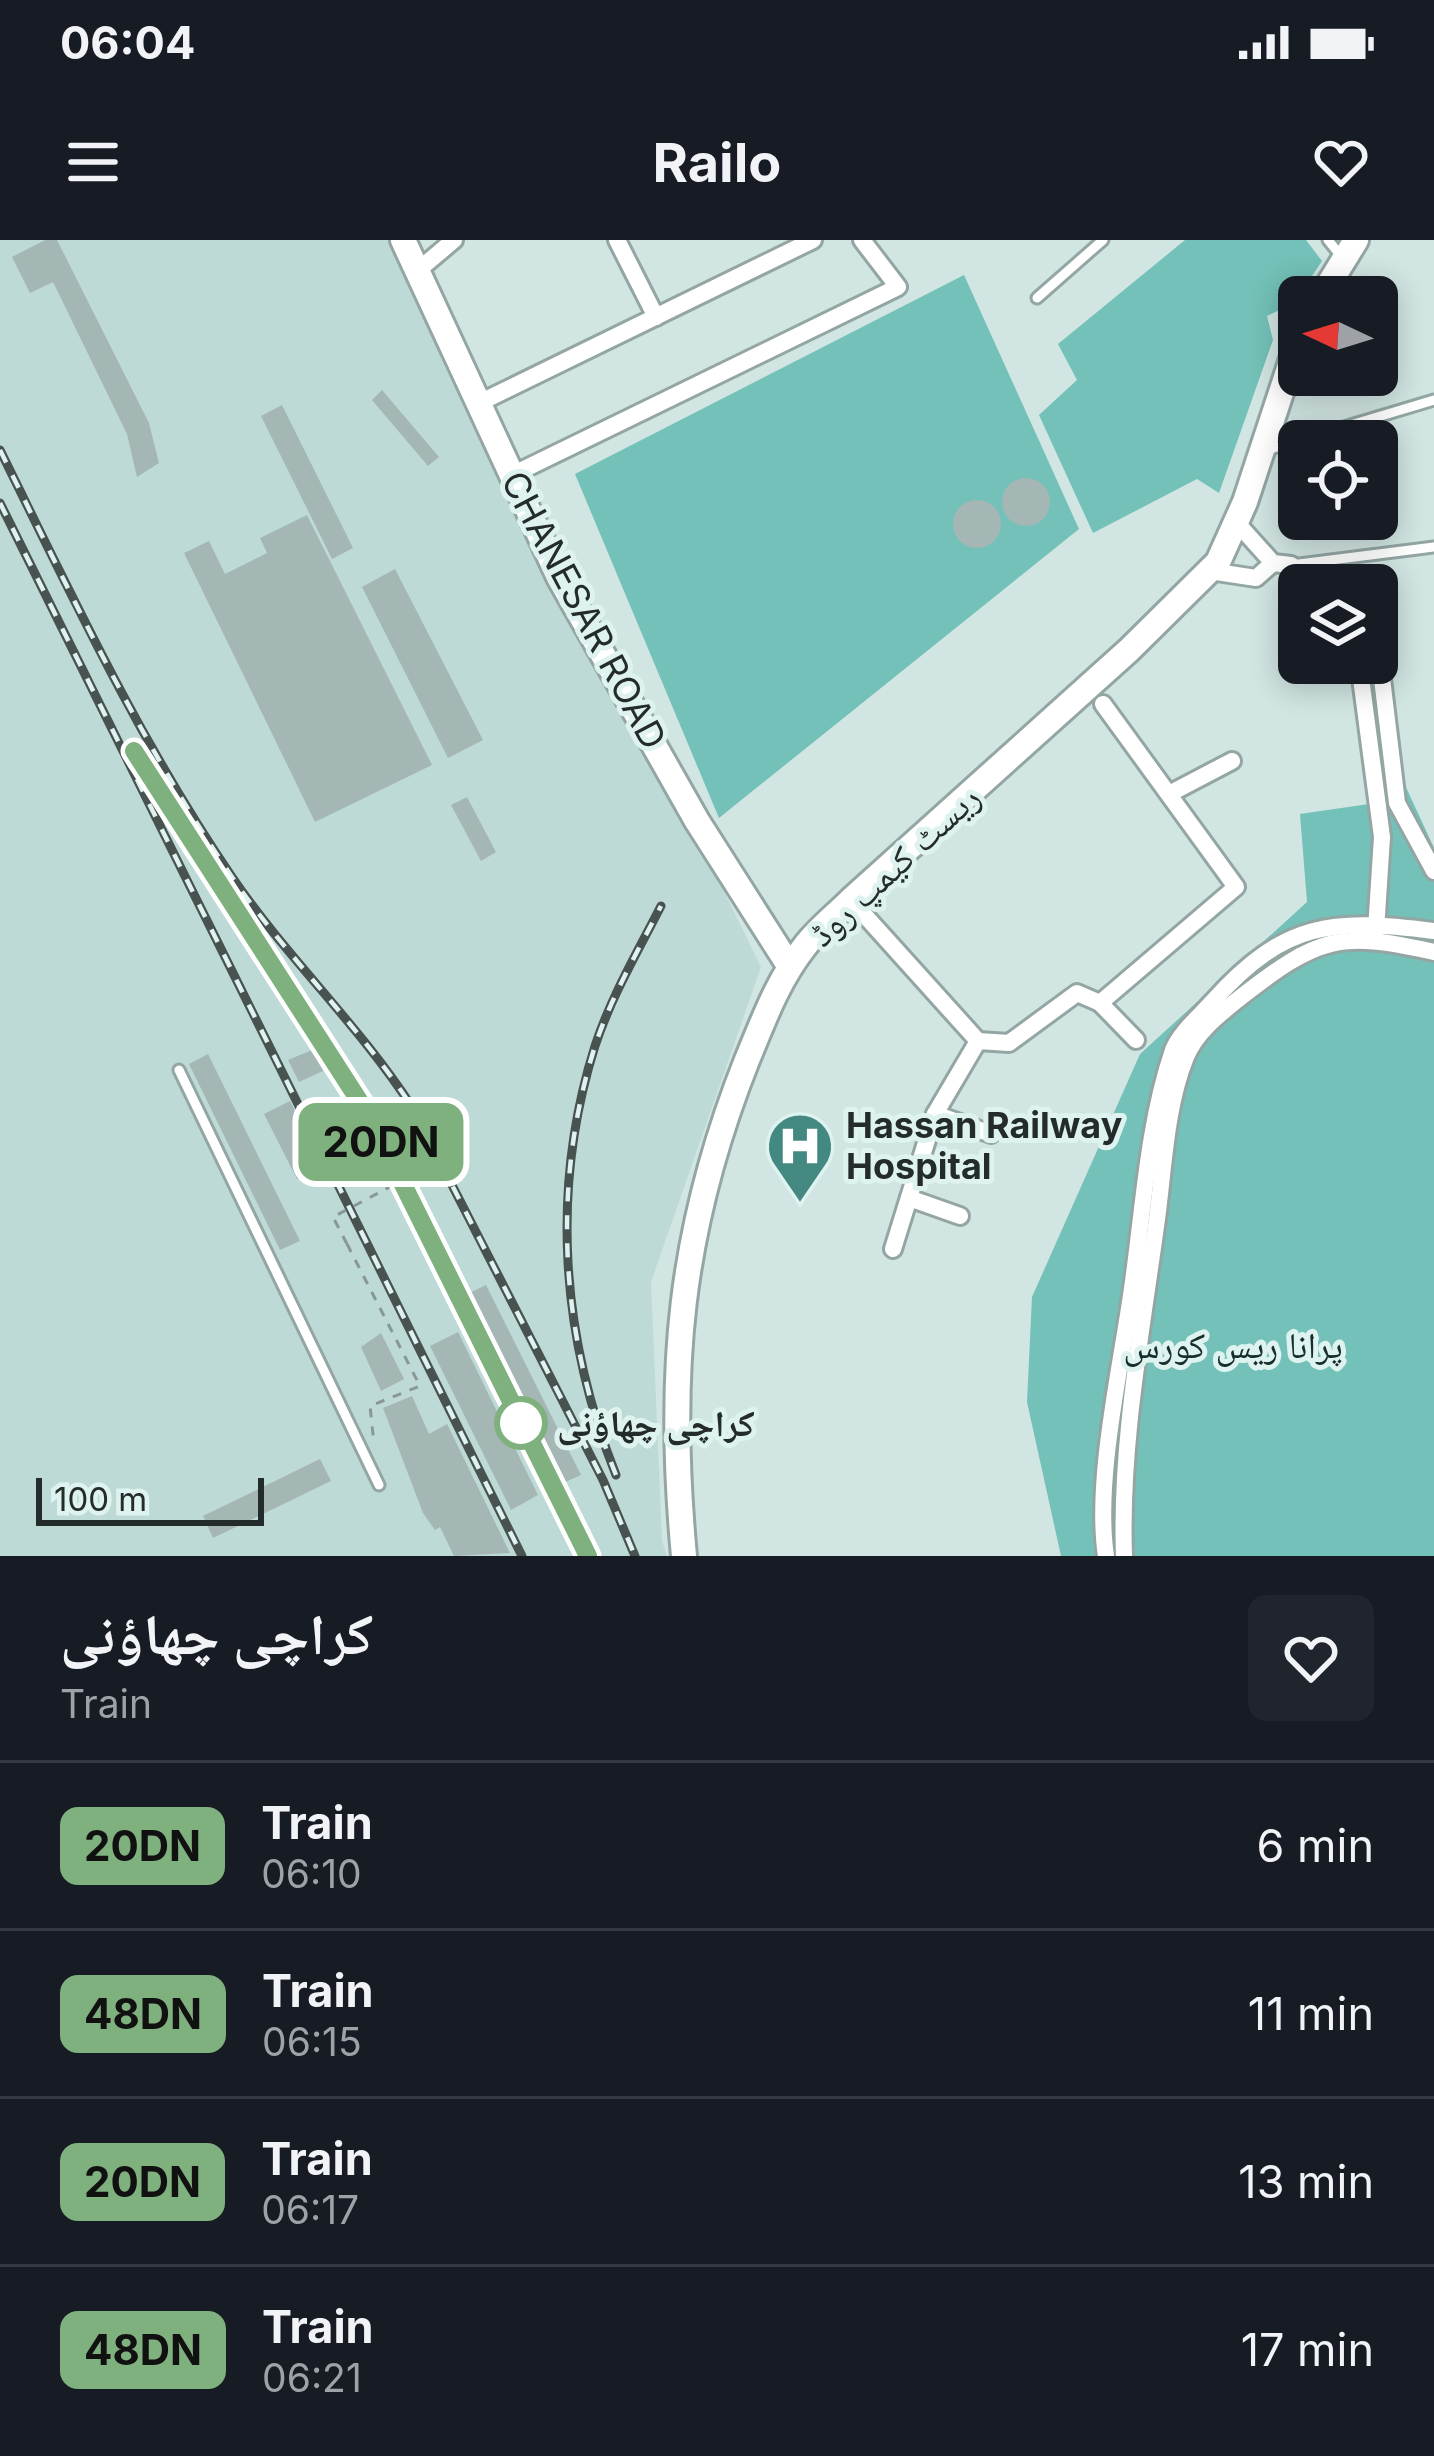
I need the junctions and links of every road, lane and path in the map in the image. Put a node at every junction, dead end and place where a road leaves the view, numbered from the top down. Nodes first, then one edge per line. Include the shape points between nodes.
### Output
1 (403, 240) edge
2 (454, 240) edge
3 (617, 240) edge
4 (813, 240) edge
5 (862, 240) edge
6 (1103, 240) edge
7 (1343, 247) edge
8 (416, 272) junction
9 (1330, 276) edge
10 (1036, 298) dead end
11 (656, 317) junction
12 (1279, 396) edge
13 (1434, 400) edge
14 (479, 403) junction
15 (1260, 452) junction
16 (512, 476) junction
17 (1237, 523) junction
18 (1434, 547) edge
19 (1282, 564) joint
20 (1278, 566) edge
21 (1210, 571) junction
22 (1362, 684) edge
23 (1383, 684) edge
24 (1103, 704) dead end
25 (1232, 760) dead end
26 (1169, 794) junction
27 (1434, 872) edge
28 (851, 900) junction
29 (1375, 931) junction
30 (1434, 931) edge
31 (1434, 952) edge
32 (790, 968) junction
33 (1100, 1003) junction
34 (1136, 1040) dead end
35 (978, 1042) junction
36 (179, 1070) dead end
37 (935, 1114) junction
38 (991, 1134) dead end
39 (418, 1172) dead end
40 (909, 1198) junction
41 (960, 1216) dead end
42 (892, 1250) dead end
43 (374, 1446) dead end
44 (379, 1485) dead end
45 (684, 1556) edge
46 (1106, 1556) edge
47 (1124, 1556) edge

1 - 8 street, CHANESAR ROAD
2 - 8 street
3 - 11 street
4 - 11 street
5 - 16 street via 898,286
6 - 10 lane
7 - 9 street
8 - 14 street, CHANESAR ROAD
11 - 14 street
12 - 15 street, ریسٹ کیمپ روڈ
13 - 15 lane
14 - 16 street, CHANESAR ROAD
15 - 17 street, ریسٹ کیمپ روڈ
16 - 32 street, CHANESAR ROAD via 697,821
17 - 19 street
17 - 21 street, ریسٹ کیمپ روڈ
18 - 19 lane
20 - 21 street via 1256,578
21 - 28 street, ریسٹ کیمپ روڈ
22 - 29 street via 1382,838
23 - 27 street via 1397,803
24 - 26 street
25 - 26 street
26 - 33 street via 1236,886
28 - 32 street, ریسٹ کیمپ روڈ
28 - 35 street
29 - 30 street
29 - 31 street
29 - 46 street via 1327,924 1274,946 1175,1044 1118,1384
29 - 47 street via 1298,953 1209,1023 1187,1054 1173,1102 1136,1378 1122,1490
32 - 45 street, ریسٹ کیمپ روڈ via 728,1109 681,1299 675,1464
33 - 34 street
33 - 35 street via 1077,993 1010,1042
35 - 37 street
36 - 44 lane
37 - 38 street
37 - 40 street
39 - 43 path, bridge via 332,1217 420,1386 370,1406
40 - 41 street
40 - 42 street

